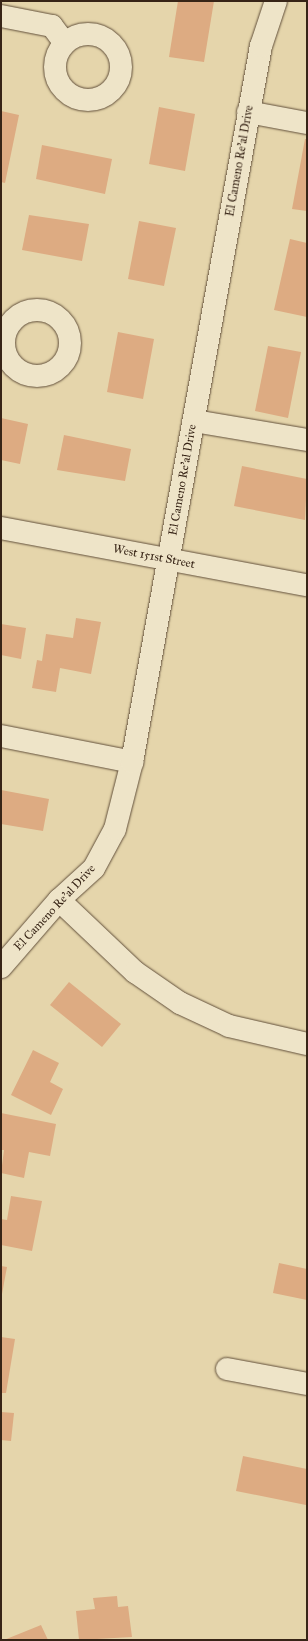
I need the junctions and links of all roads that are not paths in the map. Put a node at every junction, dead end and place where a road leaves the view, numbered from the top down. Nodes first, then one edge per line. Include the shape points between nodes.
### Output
1 (276, 1) edge
2 (1, 16) edge
3 (65, 43) dead end
4 (248, 112) junction
5 (307, 123) edge
6 (194, 421) junction
7 (307, 440) edge
8 (1, 528) edge
9 (169, 559) junction
10 (307, 585) edge
11 (1, 736) edge
12 (132, 762) junction
13 (59, 900) junction
14 (1, 967) edge
15 (307, 1044) edge
16 (227, 1369) dead end
17 (307, 1384) edge

1 - 4 street, El Cameno Re'al Drive via 260,46
2 - 3 street via 52,26
4 - 5 street
4 - 6 street, El Cameno Re'al Drive
6 - 7 street
6 - 9 street, El Cameno Re'al Drive
8 - 9 street, West 151st Street
9 - 10 street, West 151st Street
9 - 12 street, El Cameno Re'al Drive
11 - 12 street
12 - 13 street, El Cameno Re'al Drive via 115,829 94,868
13 - 14 street, El Cameno Re'al Drive
13 - 15 street via 135,972 180,1003 229,1026
16 - 17 street

